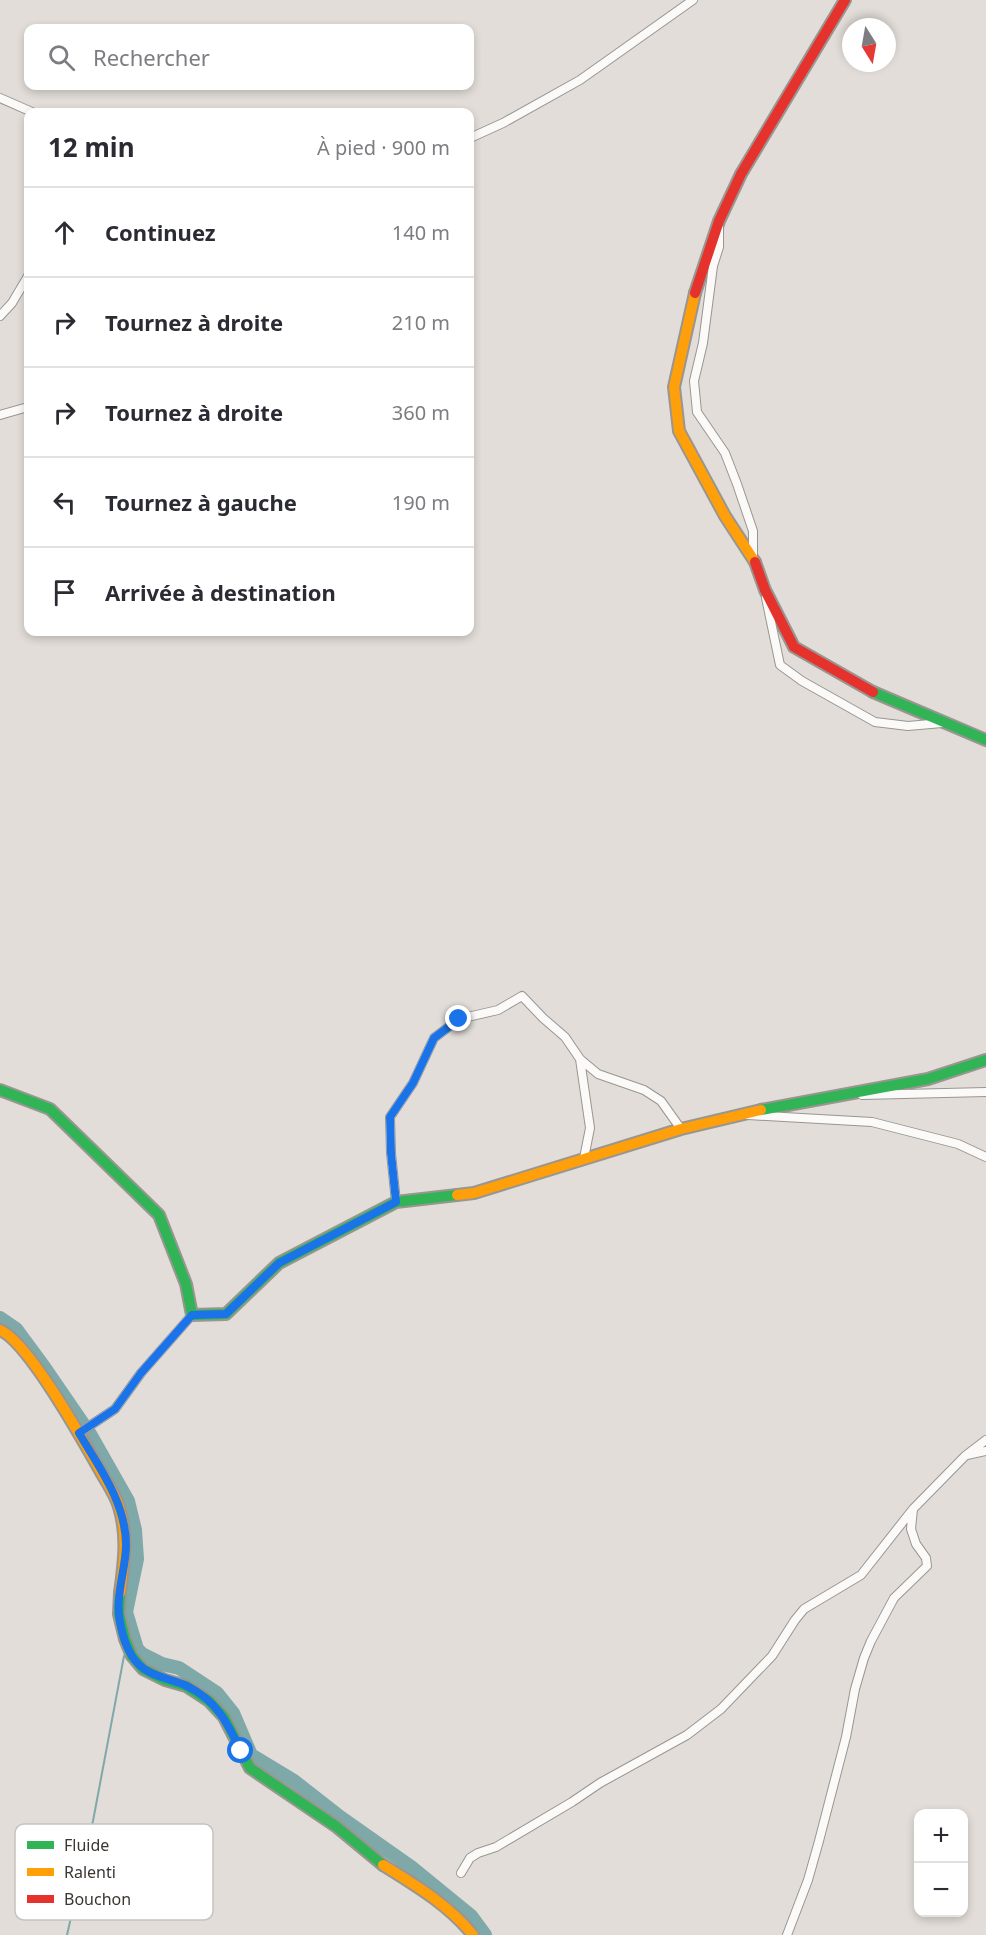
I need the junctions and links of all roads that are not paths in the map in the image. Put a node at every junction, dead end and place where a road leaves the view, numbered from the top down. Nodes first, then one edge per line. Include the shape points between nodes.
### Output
1 (693, 0) edge
2 (845, 0) edge
3 (0, 98) edge
4 (24, 108) edge
5 (474, 136) edge
6 (719, 221) junction
7 (24, 283) edge
8 (0, 316) edge
9 (24, 408) edge
10 (0, 415) edge
11 (753, 558) junction
12 (765, 590) junction
13 (946, 722) junction
14 (986, 740) edge
15 (580, 1059) junction
16 (986, 1060) edge
17 (0, 1090) edge
18 (986, 1092) edge
19 (843, 1095) junction
20 (736, 1114) junction
21 (681, 1129) junction
22 (986, 1157) edge
23 (584, 1158) junction
24 (396, 1202) junction
25 (192, 1315) junction
26 (0, 1330) edge
27 (81, 1431) junction
28 (986, 1440) edge
29 (986, 1451) edge
30 (965, 1456) junction
31 (913, 1509) junction
32 (461, 1873) dead end
33 (473, 1935) edge
34 (787, 1935) edge

1 - 5 street via 580,80
2 - 6 street via 741,174
3 - 4 street
6 - 11 street via 719,247 694,381 697,412 725,453 737,484 753,531
6 - 11 street via 692,304 674,387 680,431 725,516
7 - 8 street
9 - 10 street
11 - 12 street
12 - 13 street via 794,647 866,689
12 - 13 street via 780,665 875,722 908,726
13 - 14 street
15 - 21 street via 598,1074 644,1090 661,1101
15 - 23 street via 590,1128
15 - 24 street via 565,1037 522,996 498,1010 459,1019 434,1038 413,1083 390,1117
16 - 19 street via 928,1079
17 - 25 street via 50,1109 159,1215 186,1284
18 - 19 street
19 - 20 street
20 - 21 street
20 - 22 street via 872,1122 958,1144
21 - 23 street
23 - 24 street via 474,1193
24 - 25 street via 279,1263 226,1314
25 - 27 street via 115,1409
26 - 27 street via 26,1353
27 - 33 street via 119,1505 126,1544 119,1614 132,1656 143,1669 186,1686 209,1701 224,1717 250,1767 337,1827 380,1863 429,1894
28 - 30 street
29 - 30 street
30 - 31 street
31 - 32 street via 861,1575 804,1609 772,1656 721,1709 687,1735 496,1847 470,1858
31 - 34 street via 911,1529 927,1566 894,1598 864,1658 819,1841

